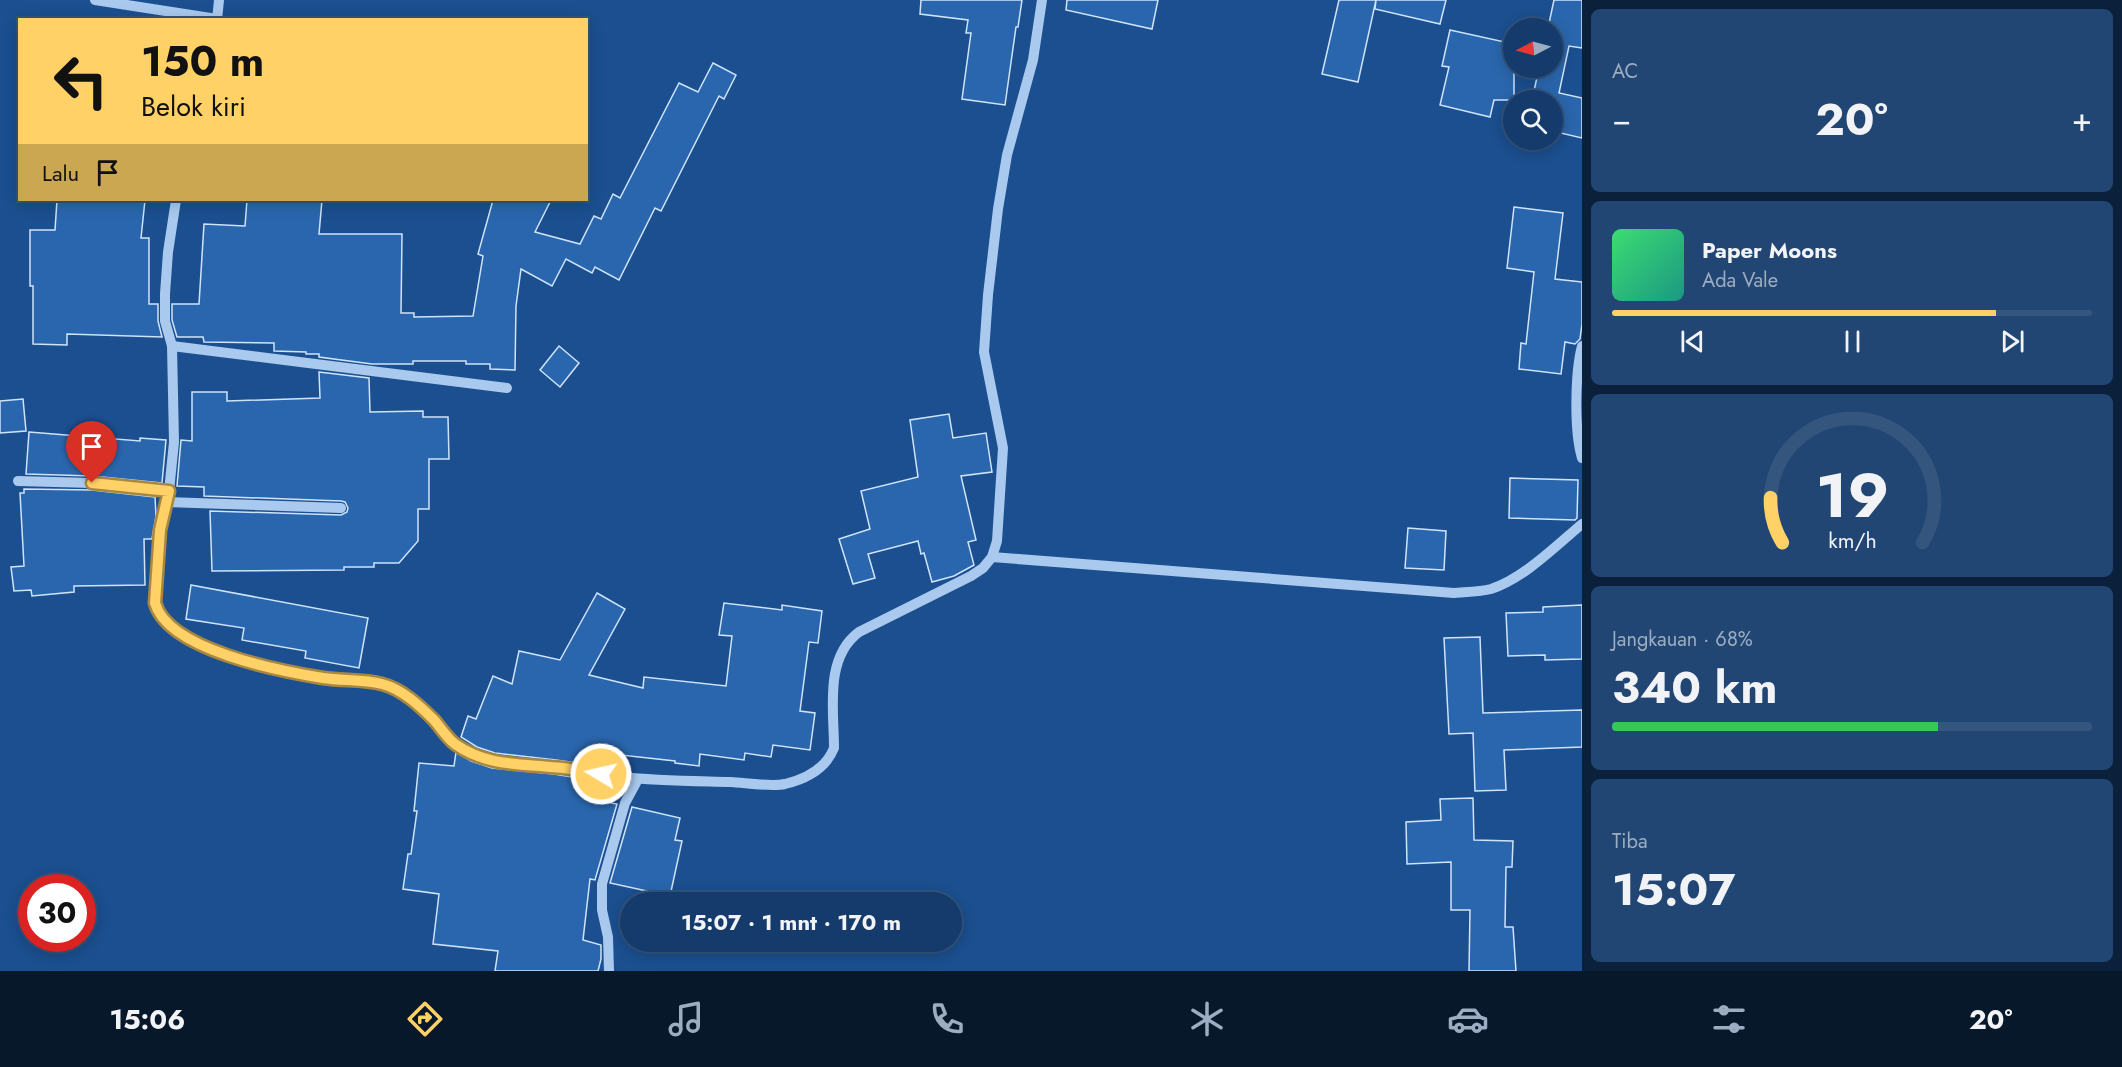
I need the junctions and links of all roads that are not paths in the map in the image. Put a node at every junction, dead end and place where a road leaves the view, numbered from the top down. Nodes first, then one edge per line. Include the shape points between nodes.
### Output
1 (95, 0) edge
2 (219, 0) edge
3 (1042, 0) edge
4 (211, 18) edge
5 (217, 18) edge
6 (176, 201) edge
7 (172, 346) junction
8 (1582, 346) edge
9 (507, 388) dead end
10 (1582, 458) edge
11 (18, 481) dead end
12 (167, 496) junction
13 (341, 508) dead end
14 (1582, 524) edge
15 (992, 557) junction
16 (638, 779) junction
17 (609, 971) edge

1 - 4 street
2 - 5 street
3 - 15 street via 1033,60 1007,154 988,295 984,352 1003,448 997,541
6 - 7 street via 165,294 165,321
7 - 9 street
7 - 12 street via 174,442
8 - 10 street via 1577,406
11 - 12 street via 92,483
12 - 13 street
12 - 16 street via 160,530 155,603 157,611 176,631 206,648 241,659 325,678 383,684 421,708 454,743 494,762
14 - 15 street via 1513,578 1491,589 1454,593
15 - 16 street via 971,576 848,640 834,676 834,748 825,765 784,785
16 - 17 street via 625,803 602,884

